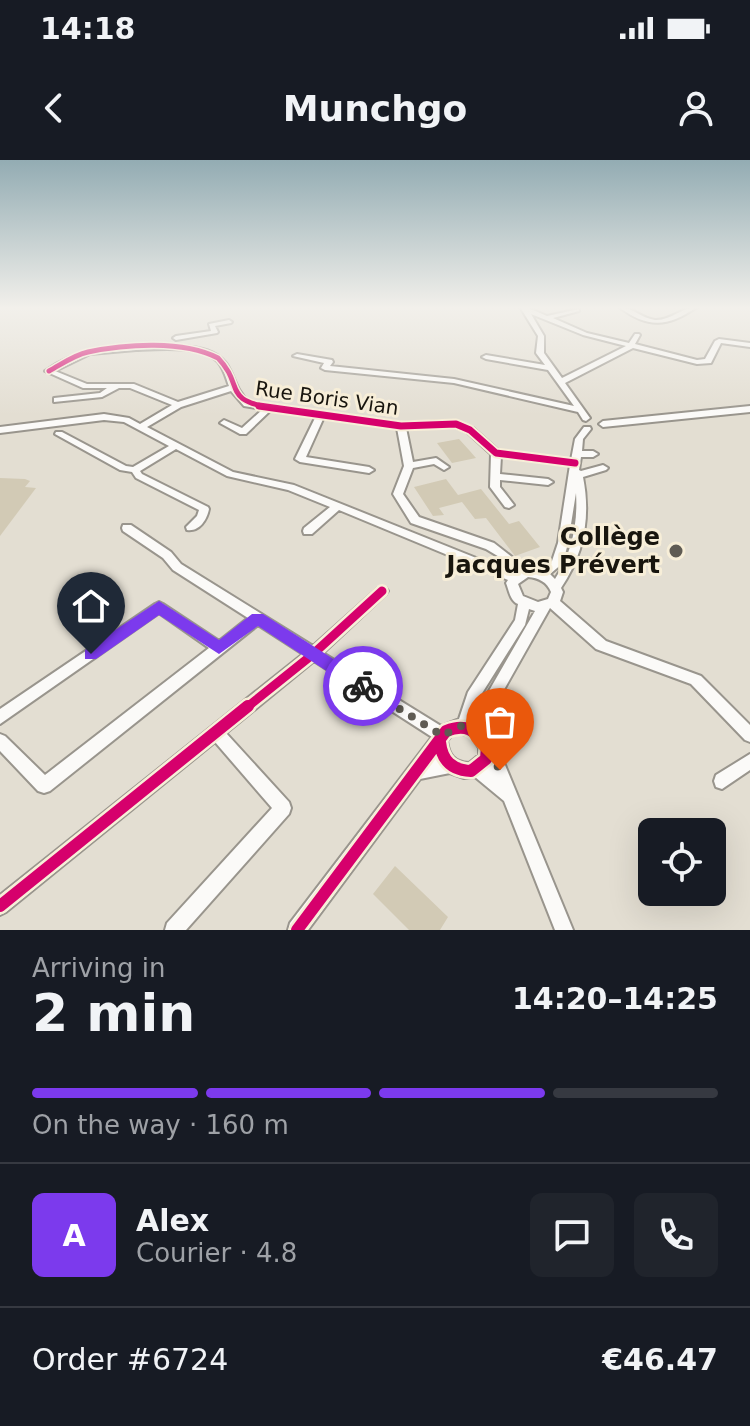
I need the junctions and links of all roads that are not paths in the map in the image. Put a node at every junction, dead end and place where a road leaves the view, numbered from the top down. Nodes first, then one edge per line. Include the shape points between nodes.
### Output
1 (174, 343) edge
2 (541, 343) edge
3 (619, 343) edge
4 (632, 343) edge
5 (718, 343) edge
6 (630, 347) junction
7 (172, 348) junction
8 (297, 356) dead end
9 (486, 357) dead end
10 (550, 368) junction
11 (560, 382) junction
12 (118, 386) junction
13 (231, 388) junction
14 (57, 400) dead end
15 (178, 405) junction
16 (267, 409) junction
17 (750, 409) edge
18 (578, 410) junction
19 (320, 416) junction
20 (586, 418) junction
21 (224, 423) dead end
22 (603, 424) junction
23 (401, 426) junction
24 (141, 427) junction
25 (587, 429) junction
26 (0, 430) edge
27 (243, 432) junction
28 (59, 434) dead end
29 (252, 439) dead end
30 (175, 446) junction
31 (496, 453) junction
32 (576, 464) junction
33 (409, 466) junction
34 (444, 467) dead end
35 (135, 470) junction
36 (369, 470) dead end
37 (495, 476) junction
38 (548, 482) dead end
39 (509, 505) dead end
40 (338, 506) junction
41 (191, 527) dead end
42 (127, 528) dead end
43 (308, 531) dead end
44 (506, 557) dead end
45 (541, 575) junction
46 (515, 578) junction
47 (556, 587) junction
48 (382, 591) dead end
49 (524, 604) junction
50 (549, 604) junction
51 (257, 618) junction
52 (219, 648) junction
53 (312, 655) junction
54 (0, 717) edge
55 (464, 726) junction
56 (216, 733) junction
57 (480, 734) junction
58 (750, 735) edge
59 (442, 739) junction
60 (0, 741) edge
61 (488, 753) junction
62 (750, 761) edge
63 (450, 766) junction
64 (477, 769) junction
65 (419, 771) junction
66 (722, 781) dead end
67 (511, 798) junction
68 (0, 906) edge
69 (174, 930) edge
70 (297, 930) edge
71 (564, 930) edge

1 - 7 street
2 - 10 street via 540,353
3 - 6 street
4 - 6 street
5 - 6 street via 708,361 697,362
6 - 11 street
7 - 12 street, Rue Boris Vian via 86,353 49,371 86,386
7 - 13 street, Rue Boris Vian via 216,356
8 - 18 street via 329,362 325,368 454,381
9 - 10 street
10 - 11 street
11 - 18 street
12 - 14 street via 102,395
12 - 15 street
13 - 15 street
13 - 16 street, Rue Boris Vian via 247,404
15 - 24 street
16 - 19 street, Rue Boris Vian
16 - 27 street
17 - 22 street
18 - 20 street
19 - 23 street, Rue Boris Vian
19 - 36 street via 300,459
20 - 22 street
20 - 25 street via 579,423
21 - 27 street
22 - 25 street via 598,430
23 - 31 street, Rue Boris Vian via 456,424
23 - 33 street
24 - 26 street via 116,417
24 - 30 street
25 - 32 street via 579,439
27 - 29 street
28 - 35 street
30 - 35 street
30 - 40 street via 230,474 291,487
31 - 32 street
31 - 37 street
32 - 32 street via 591,454 600,469
32 - 45 street via 557,563
32 - 47 street via 582,504 577,546 571,567
33 - 34 street via 436,461
33 - 44 street via 398,494 415,520 490,546
35 - 41 street via 204,509
37 - 38 street
37 - 39 street via 495,487
40 - 43 street
40 - 46 street
42 - 51 street
45 - 46 street
45 - 47 street
46 - 49 street via 511,588
47 - 50 street
48 - 53 street
49 - 50 street
49 - 55 street via 521,621 473,696
50 - 57 street via 491,700
50 - 58 street via 601,645 696,680
51 - 52 street
51 - 53 street
52 - 54 street via 159,607
52 - 60 street via 44,785
53 - 56 street
53 - 59 street
55 - 57 street
55 - 59 street via 452,728
56 - 68 street
56 - 69 street via 283,808
57 - 61 street
59 - 63 street via 441,754
59 - 65 street
61 - 64 street
61 - 67 street
62 - 66 street
63 - 64 street
63 - 65 street
64 - 67 street
65 - 70 street
67 - 71 street

